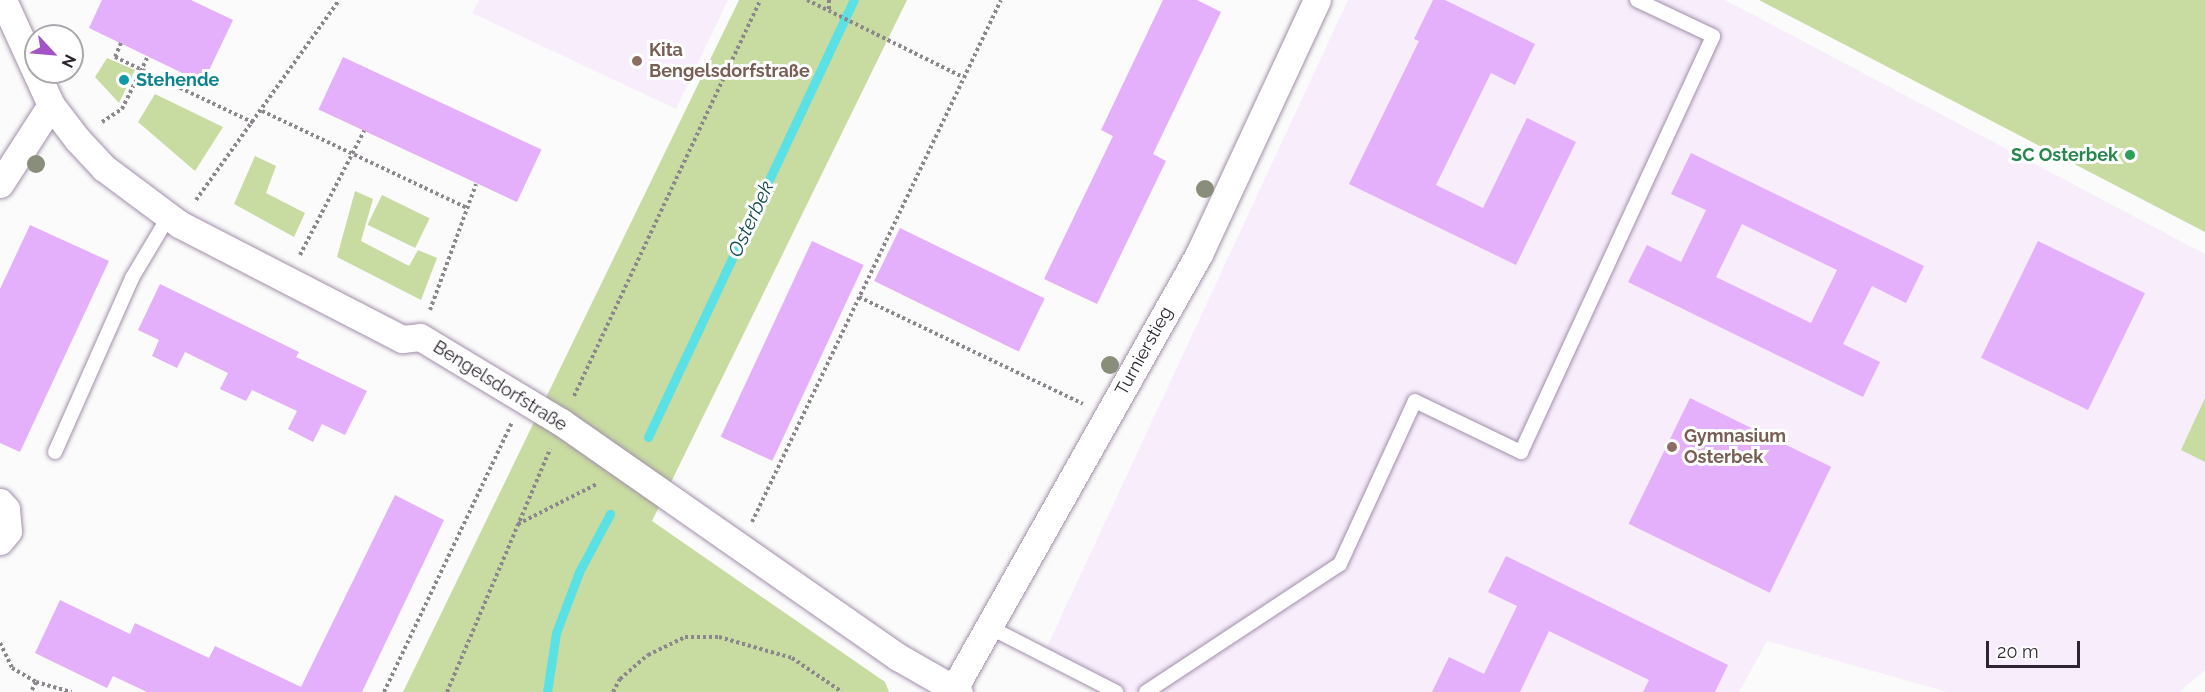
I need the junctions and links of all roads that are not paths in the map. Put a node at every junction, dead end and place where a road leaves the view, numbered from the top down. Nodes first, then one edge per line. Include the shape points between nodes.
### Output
1 (3, 0) edge
2 (1317, 0) edge
3 (1637, 0) edge
4 (51, 105) junction
5 (0, 184) edge
6 (174, 220) junction
7 (56, 452) dead end
8 (0, 502) edge
9 (0, 541) edge
10 (989, 627) junction
11 (955, 691) edge
12 (1116, 692) edge
13 (1146, 692) edge

1 - 4 street, Bengelsdorfstraße
2 - 10 street, Turnierstieg via 1199,254
3 - 13 lane via 1713,36 1521,452 1414,401 1340,564
4 - 5 street
4 - 6 street, Bengelsdorfstraße via 104,168
6 - 7 lane via 132,278
6 - 11 street, Bengelsdorfstraße via 402,339 420,337 523,399 898,657
8 - 9 street via 6,509 8,531
10 - 11 street, Turnierstieg
10 - 12 lane

